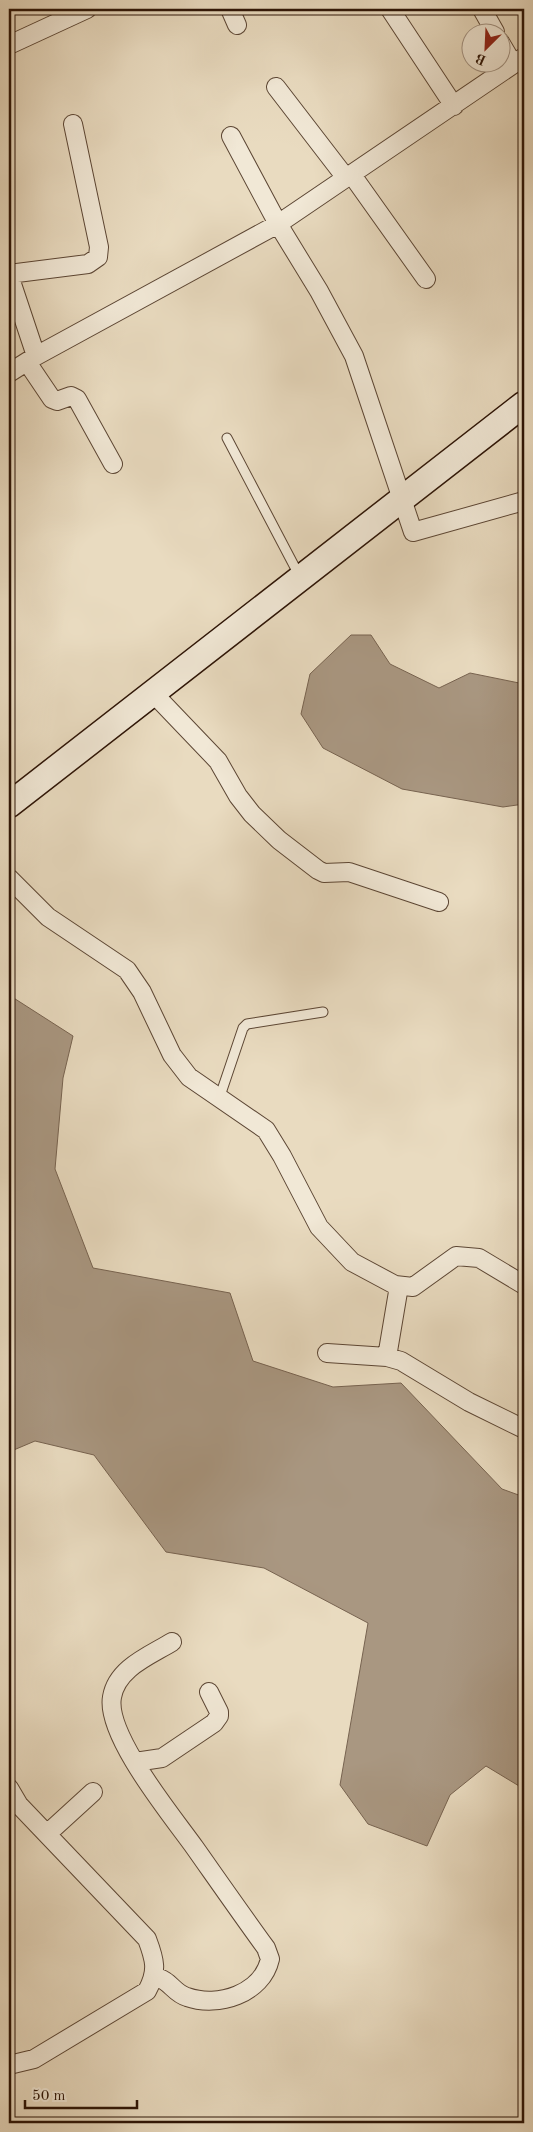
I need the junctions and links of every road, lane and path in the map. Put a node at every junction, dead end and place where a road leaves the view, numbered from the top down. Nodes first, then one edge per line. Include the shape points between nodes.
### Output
1 (87, 9) edge
2 (230, 9) edge
3 (390, 9) edge
4 (482, 9) edge
5 (489, 22) edge
6 (237, 25) dead end
7 (9, 44) edge
8 (510, 52) edge
9 (519, 61) edge
10 (276, 87) dead end
11 (454, 106) junction
12 (72, 124) dead end
13 (232, 136) dead end
14 (349, 176) junction
15 (278, 224) junction
16 (9, 274) edge
17 (426, 279) dead end
18 (14, 308) edge
19 (31, 359) junction
20 (9, 373) edge
21 (524, 404) edge
22 (227, 438) dead end
23 (112, 464) dead end
24 (402, 499) junction
25 (524, 501) edge
26 (301, 578) junction
27 (153, 693) junction
28 (9, 805) edge
29 (9, 878) edge
30 (439, 902) dead end
31 (323, 1012) dead end
32 (219, 1100) junction
33 (524, 1285) edge
34 (400, 1286) junction
35 (326, 1353) dead end
36 (387, 1358) junction
37 (524, 1429) edge
38 (172, 1642) dead end
39 (209, 1692) dead end
40 (135, 1762) junction
41 (9, 1788) edge
42 (93, 1792) dead end
43 (47, 1834) junction
44 (154, 1977) junction
45 (9, 2065) edge

1 - 7 street
2 - 6 street
3 - 11 street
4 - 5 street
8 - 9 street
9 - 11 street
10 - 14 street
11 - 14 street
12 - 16 street via 99,247 98,257 88,264
13 - 15 street
14 - 15 street
14 - 17 street
15 - 19 street
15 - 24 street via 319,290 354,356
16 - 18 street
18 - 19 street
19 - 20 street
19 - 23 street via 52,399 57,401 70,396 77,399
21 - 24 street
22 - 26 lane
24 - 25 street via 413,532
24 - 26 street
26 - 27 street
27 - 28 street
27 - 30 street via 218,761 252,814 318,870 324,873 350,872
29 - 32 street via 48,917 127,970 142,992 172,1055 189,1077
31 - 32 lane via 247,1024
32 - 34 street via 266,1130 319,1227 352,1262
33 - 34 street via 479,1258 456,1256 413,1287
34 - 36 street
35 - 36 street
36 - 37 street via 409,1365 469,1402
38 - 40 street via 131,1666 114,1688 113,1718
39 - 40 street via 219,1712 214,1723 162,1758
40 - 44 street via 266,1948 270,1959 264,1972 244,1992 215,2001 187,1998 166,1980
41 - 43 street via 19,1805
42 - 43 street
43 - 44 street via 147,1939 154,1957
44 - 45 street via 148,1991 34,2059

